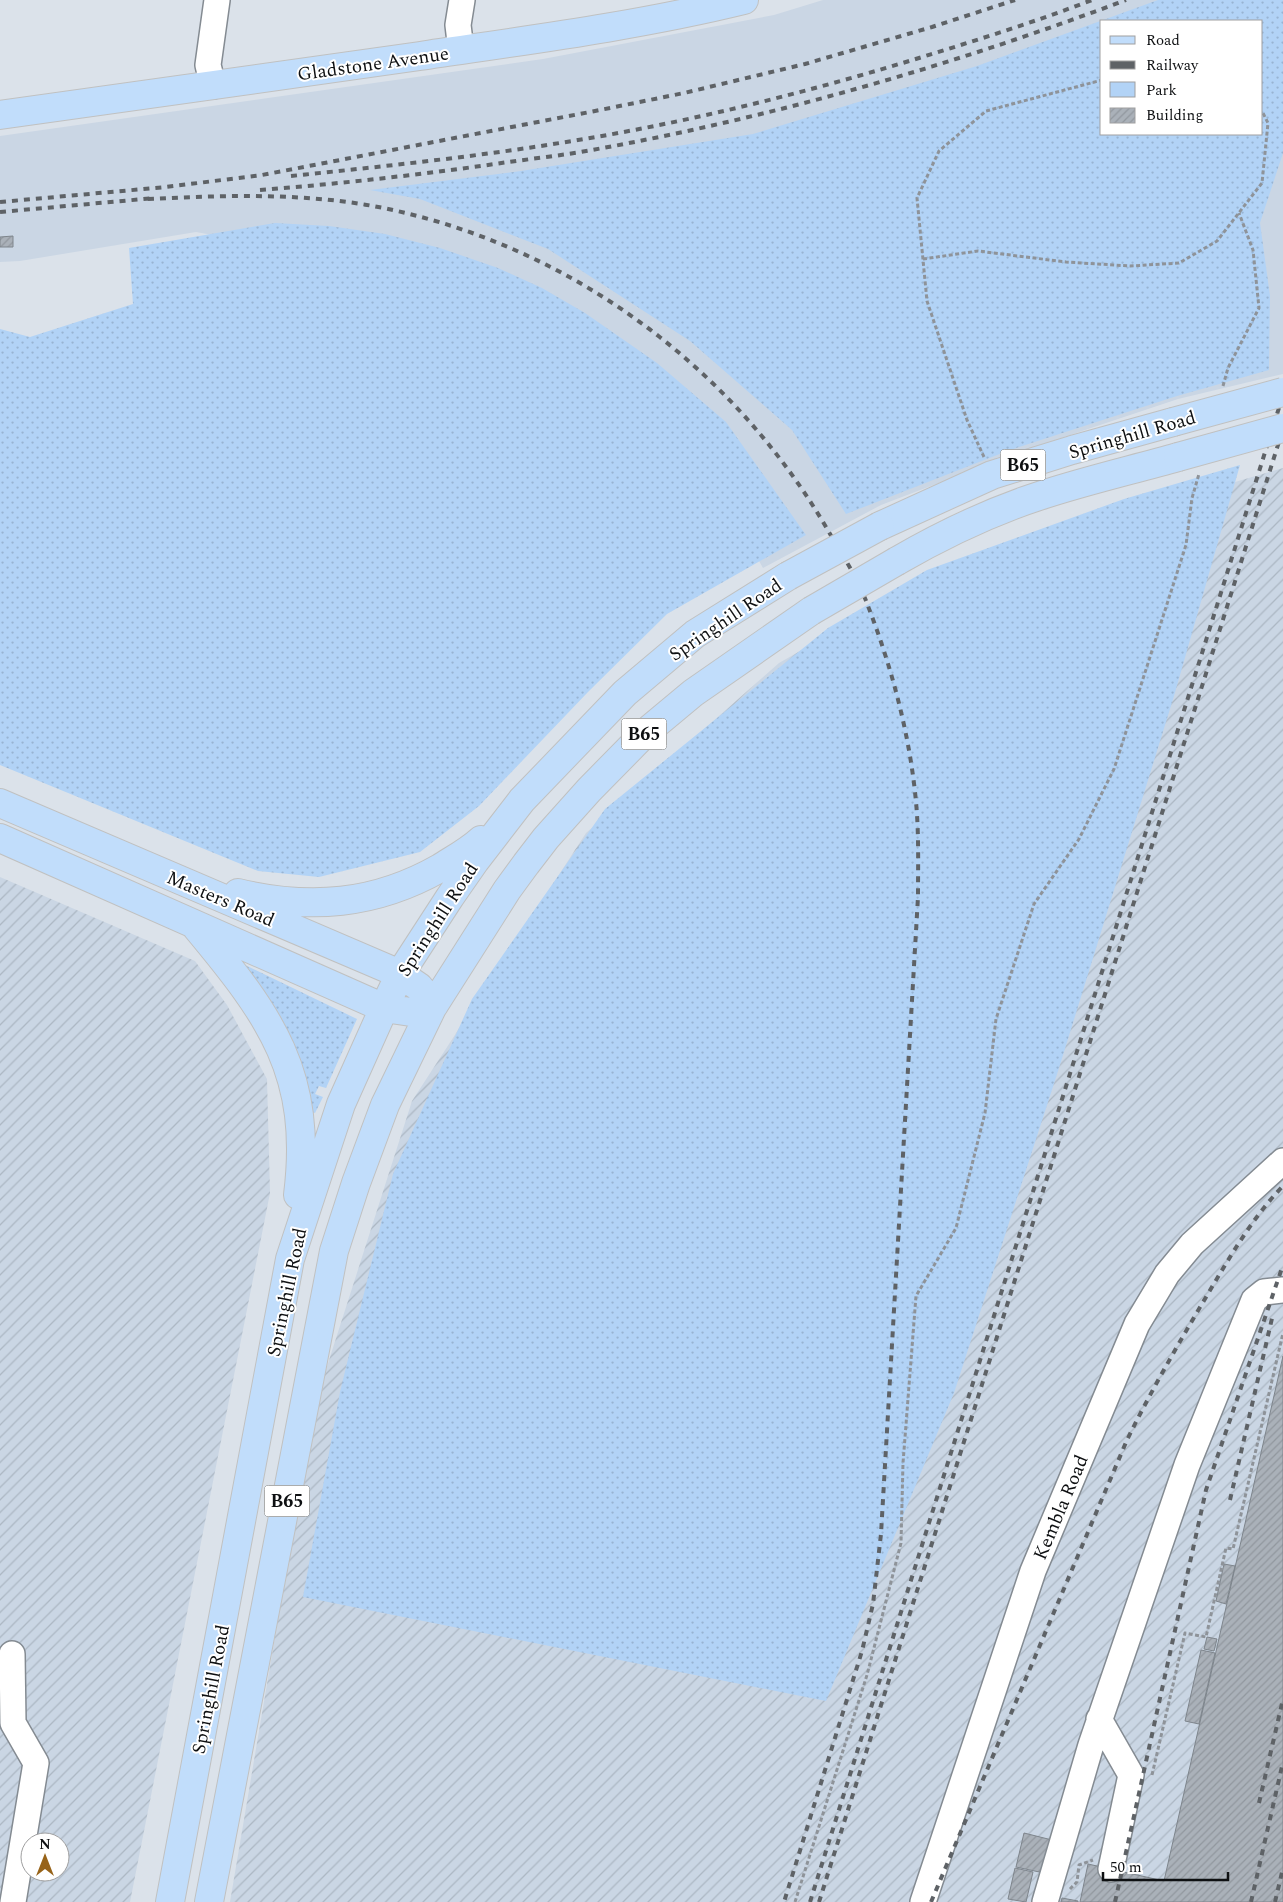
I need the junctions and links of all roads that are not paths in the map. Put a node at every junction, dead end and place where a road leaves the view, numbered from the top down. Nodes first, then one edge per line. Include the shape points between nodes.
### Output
1 (217, 0) edge
2 (462, 0) edge
3 (744, 0) edge
4 (461, 50) junction
5 (213, 86) junction
6 (0, 115) edge
7 (1283, 392) edge
8 (1283, 428) edge
9 (522, 800) junction
10 (0, 803) edge
11 (0, 838) edge
12 (166, 875) junction
13 (192, 922) junction
14 (400, 974) junction
15 (433, 1007) junction
16 (384, 1008) junction
17 (1283, 1161) edge
18 (290, 1259) junction
19 (1283, 1290) edge
20 (12, 1654) dead end
21 (1100, 1719) junction
22 (1112, 1864) road end
23 (1054, 1899) edge
24 (13, 1902) edge
25 (170, 1902) edge
26 (210, 1902) edge
27 (923, 1902) edge

1 - 5 street via 208,65
2 - 4 street via 458,25
3 - 4 main road, Gladstone Avenue via 624,25
4 - 5 main road, Gladstone Avenue
5 - 6 main road, Gladstone Avenue
7 - 9 main road, Springhill Road / B65, bridge via 1072,450 992,476 880,526 788,576 695,634 625,692
8 - 15 main road, Springhill Road / B65, bridge via 1189,463 1038,496 984,517 922,546 811,611 750,652 645,732 546,838 512,884
9 - 12 main road via 479,842 456,859 396,889 356,900 292,902
9 - 14 main road, Springhill Road / B65 via 475,861
10 - 12 main road, Masters Road
11 - 13 main road, Masters Road
12 - 14 main road, Masters Road
13 - 16 main road, Masters Road
13 - 18 main road via 263,1014 291,1073 302,1149
14 - 15 main road, Masters Road via 419,987
14 - 16 main road, Springhill Road / B65
15 - 16 main road, Masters Road via 411,1012
15 - 26 main road, Springhill Road / B65 via 375,1129 334,1251
16 - 18 main road, Springhill Road / B65 via 341,1104
17 - 27 street, Kembla Road via 1192,1244 1167,1274 1138,1324 1030,1580
18 - 25 main road, Springhill Road / B65
19 - 21 street via 1264,1292 1254,1300 1187,1465
20 - 24 street via 13,1723 36,1763
21 - 22 street via 1131,1775
21 - 23 street

